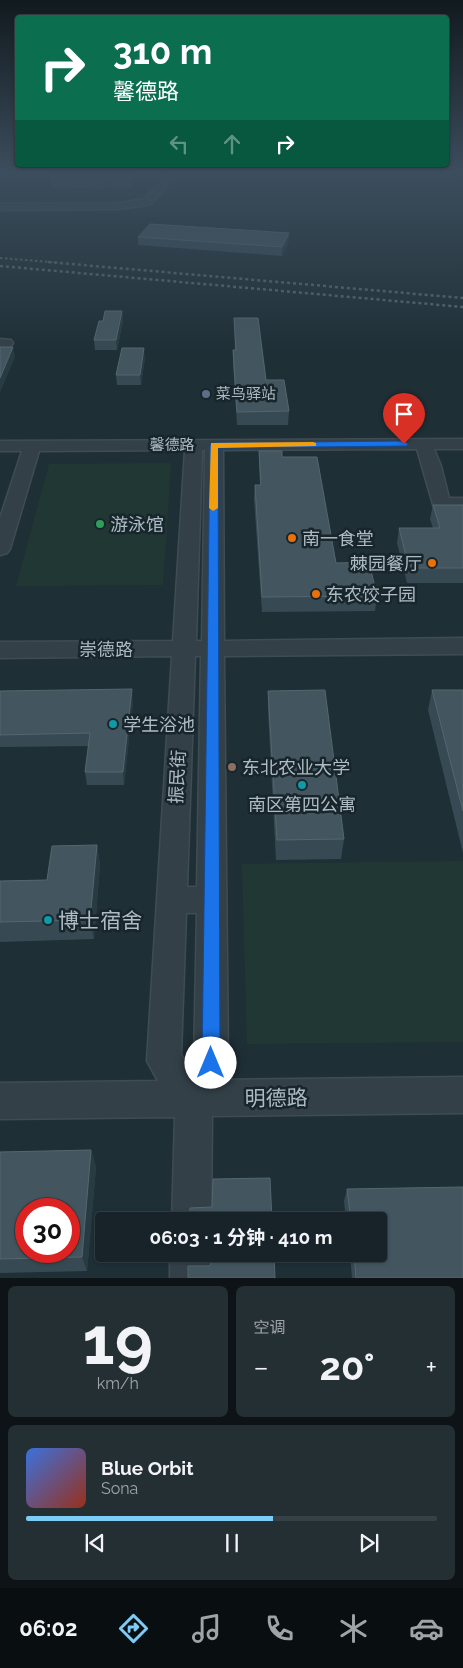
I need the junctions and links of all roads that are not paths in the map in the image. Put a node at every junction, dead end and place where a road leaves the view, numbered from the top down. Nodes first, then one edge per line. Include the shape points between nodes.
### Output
1 (0, 343) edge
2 (0, 351) edge
3 (423, 444) junction
4 (463, 444) edge
5 (0, 446) edge
6 (38, 446) junction
7 (200, 450) junction
8 (463, 504) edge
9 (0, 549) edge
10 (200, 572) junction
11 (463, 646) edge
12 (184, 648) junction
13 (212, 648) junction
14 (0, 650) edge
15 (177, 777) junction
16 (212, 777) junction
17 (171, 900) junction
18 (211, 900) junction
19 (463, 1094) edge
20 (194, 1099) junction
21 (0, 1101) edge
22 (191, 1212) edge
23 (190, 1262) edge
24 (190, 1278) edge

1 - 2 street via 6,342
3 - 4 street, 馨德路
3 - 7 street, 馨德路
3 - 8 street via 441,504
5 - 6 street
6 - 7 street, 馨德路 via 58,459
6 - 9 street
7 - 10 street, 振民街
10 - 12 street, 振民街
10 - 13 street, 振民街
11 - 13 street, 崇德路
12 - 13 street, 崇德路
12 - 14 street, 崇德路
12 - 15 street, 振民街
13 - 16 street, 振民街
15 - 16 street
15 - 17 street, 振民街
16 - 18 street, 振民街
17 - 18 street
17 - 20 street, 振民街 via 164,1061
18 - 20 street, 振民街 via 211,1063
19 - 20 street, 明德路
20 - 21 street, 明德路
20 - 22 street, 振民街
23 - 24 street

